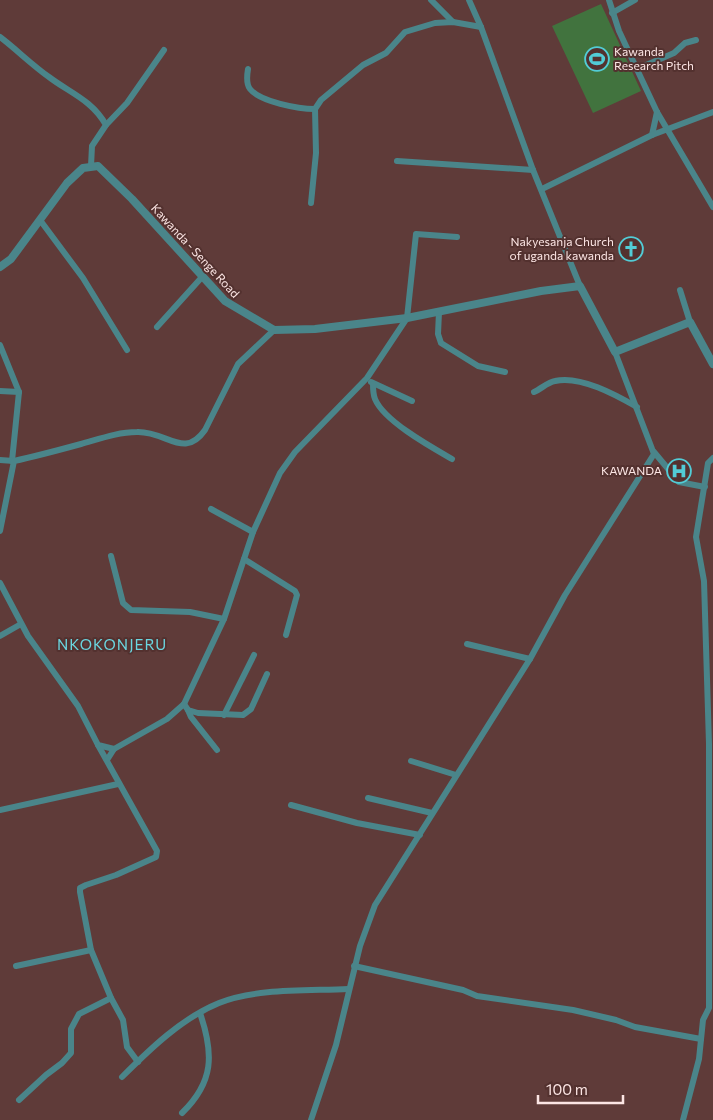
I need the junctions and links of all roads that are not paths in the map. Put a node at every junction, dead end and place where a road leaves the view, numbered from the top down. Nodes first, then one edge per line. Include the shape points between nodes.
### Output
1 (431, 0) edge
2 (469, 0) edge
3 (609, 0) edge
4 (634, 0) edge
5 (612, 13) junction
6 (453, 22) junction
7 (481, 27) junction
8 (0, 37) edge
9 (696, 40) dead end
10 (164, 50) dead end
11 (248, 69) dead end
12 (637, 69) junction
13 (315, 109) junction
14 (657, 112) junction
15 (713, 112) edge
16 (106, 124) junction
17 (669, 128) junction
18 (652, 136) junction
19 (397, 161) dead end
20 (90, 166) junction
21 (533, 170) junction
22 (542, 189) junction
23 (311, 203) dead end
24 (713, 207) edge
25 (40, 220) junction
26 (457, 237) dead end
27 (0, 267) edge
28 (202, 277) junction
29 (580, 286) junction
30 (680, 290) dead end
31 (439, 312) junction
32 (407, 318) junction
33 (690, 322) junction
34 (157, 328) dead end
35 (274, 330) junction
36 (0, 345) edge
37 (126, 350) dead end
38 (615, 352) junction
39 (713, 364) edge
40 (505, 372) dead end
41 (366, 378) junction
42 (373, 384) junction
43 (0, 391) edge
44 (20, 392) junction
45 (534, 392) dead end
46 (412, 400) dead end
47 (636, 407) junction
48 (654, 452) junction
49 (713, 458) edge
50 (0, 460) edge
51 (452, 460) dead end
52 (13, 461) junction
53 (705, 487) junction
54 (211, 509) dead end
55 (0, 531) edge
56 (253, 532) junction
57 (111, 556) dead end
58 (244, 560) junction
59 (0, 583) edge
60 (224, 619) junction
61 (21, 624) junction
62 (286, 634) dead end
63 (0, 636) edge
64 (467, 644) dead end
65 (710, 653) edge
66 (254, 655) dead end
67 (530, 659) junction
68 (713, 668) edge
69 (267, 674) dead end
70 (707, 678) junction
71 (186, 707) junction
72 (224, 715) junction
73 (98, 745) junction
74 (114, 749) junction
75 (217, 750) dead end
76 (107, 760) junction
77 (411, 760) dead end
78 (456, 775) junction
79 (118, 784) junction
80 (368, 798) dead end
81 (291, 805) dead end
82 (0, 810) edge
83 (432, 813) junction
84 (420, 835) junction
85 (91, 950) junction
86 (16, 966) dead end
87 (354, 966) junction
88 (348, 988) junction
89 (111, 998) junction
90 (200, 1013) junction
91 (701, 1039) junction
92 (138, 1062) junction
93 (122, 1078) dead end
94 (19, 1100) dead end
95 (182, 1113) dead end
96 (311, 1120) edge
97 (683, 1120) edge

1 - 6 street
2 - 7 street
3 - 5 street
4 - 5 street
5 - 12 street
6 - 7 street
6 - 13 street via 424,25 406,32 386,53 363,65 321,100
7 - 21 street
8 - 16 street via 53,80 86,100
9 - 12 street
10 - 16 street via 127,103
11 - 13 street via 250,89 281,105
12 - 14 street
13 - 23 street via 317,133
14 - 17 street
14 - 18 street
15 - 17 street
16 - 20 street via 92,146
17 - 18 street
17 - 24 street
18 - 22 street
19 - 21 street
20 - 25 street via 77,172
20 - 28 street, Kawanda - Senge Road via 103,170
21 - 22 street
22 - 29 street
25 - 27 street via 12,258
25 - 37 street via 83,278
26 - 32 street via 416,234
28 - 34 street
28 - 35 street, Kawanda - Senge Road via 225,301
29 - 31 street
29 - 38 street
30 - 33 street
31 - 32 street
31 - 40 street via 441,343 478,366
32 - 35 street via 315,329
32 - 41 street
33 - 38 street
33 - 39 street
35 - 52 street via 238,364 205,430 191,444 177,443 151,432 131,432
36 - 44 street
38 - 47 street
41 - 42 street
41 - 56 street via 288,461
42 - 46 street
42 - 51 street via 374,398 388,415
43 - 44 street
44 - 52 street
45 - 47 street via 556,380 578,382 604,389
47 - 48 street
48 - 53 street via 679,482
48 - 67 street via 565,595
49 - 53 street via 709,461
50 - 52 street
52 - 55 street
53 - 65 street via 696,537 703,568
54 - 56 street
56 - 58 street
57 - 60 street via 124,603 131,610 190,612
58 - 60 street
58 - 62 street via 295,591 296,604
59 - 61 street
60 - 71 street
61 - 63 street
61 - 73 street via 78,706
64 - 67 street
65 - 70 street
66 - 72 street
67 - 78 street
68 - 70 street
69 - 72 street via 247,713
70 - 91 street via 709,1008 703,1020
71 - 72 street via 198,713
71 - 74 street
71 - 75 street
73 - 74 street
73 - 76 street
74 - 76 street
76 - 79 street
77 - 78 street
78 - 83 street
79 - 82 street
79 - 85 street via 150,836 157,855 144,864 80,888
80 - 83 street
81 - 84 street via 357,823
83 - 84 street
84 - 87 street via 375,905
85 - 86 street
85 - 89 street
87 - 88 street
87 - 91 street via 463,990 477,996 573,1010 641,1028
88 - 90 street via 252,995 220,1002
88 - 96 street via 336,1046
89 - 92 street via 123,1020 128,1047
89 - 94 street via 79,1014 71,1029 71,1053
90 - 92 street
90 - 95 street via 209,1048 209,1066 200,1094
91 - 97 street
92 - 93 street

